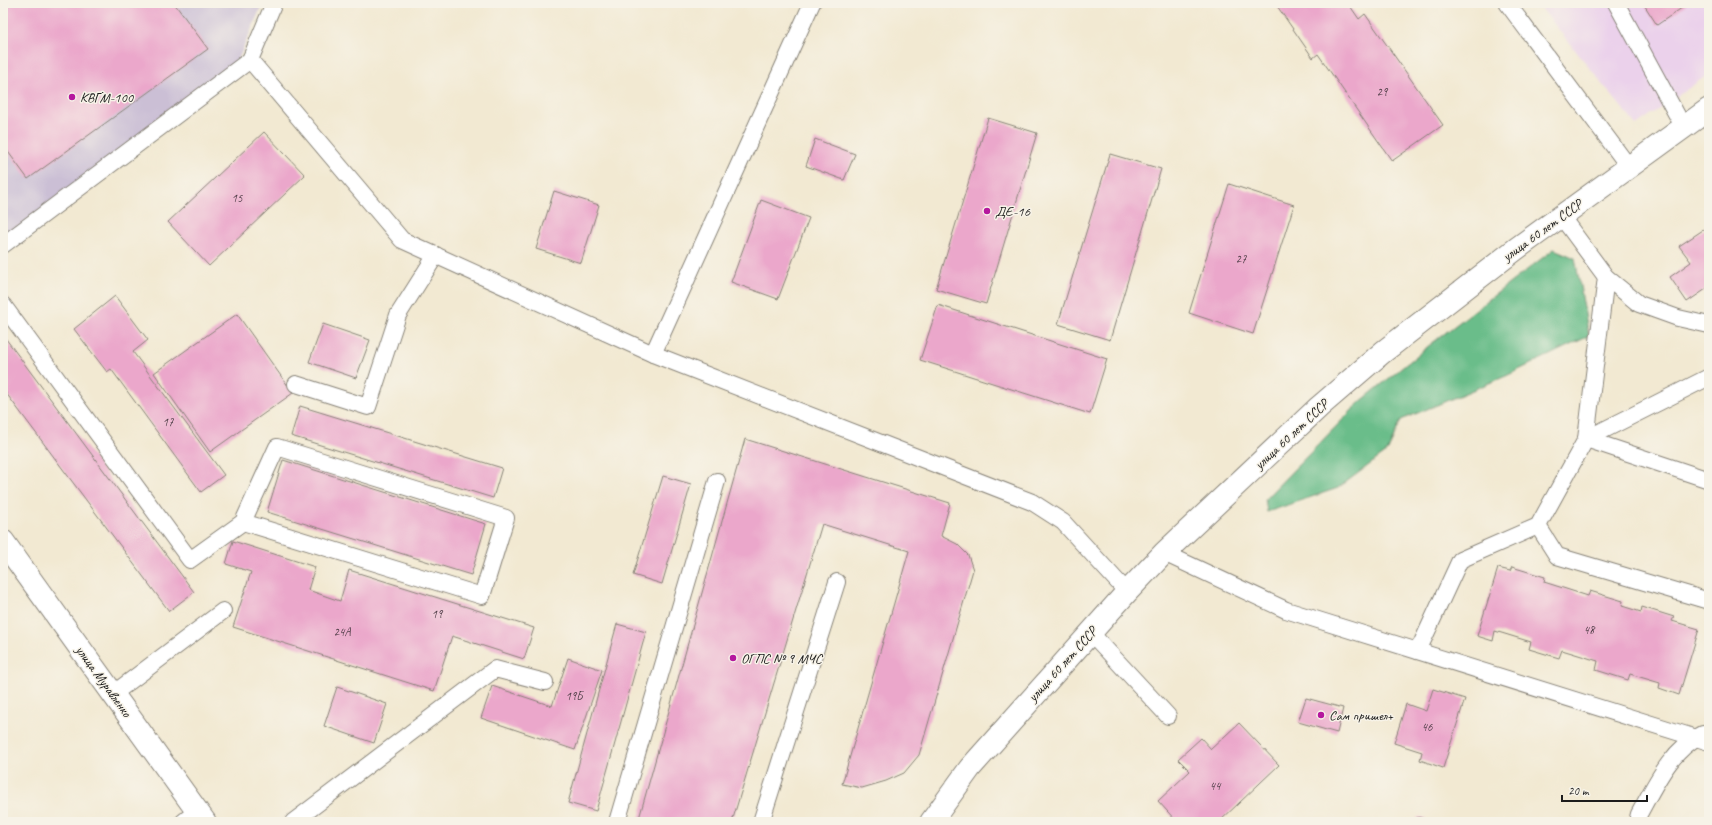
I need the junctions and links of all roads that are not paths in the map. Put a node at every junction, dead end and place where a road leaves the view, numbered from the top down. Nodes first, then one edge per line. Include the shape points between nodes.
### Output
1 (274, 3) edge
2 (812, 3) edge
3 (1507, 3) edge
4 (1616, 3) edge
5 (250, 60) junction
6 (1709, 109) edge
7 (1684, 128) junction
8 (1629, 166) junction
9 (1561, 216) junction
10 (3, 245) edge
11 (436, 255) junction
12 (1606, 278) junction
13 (3, 305) edge
14 (1709, 326) edge
15 (654, 354) junction
16 (1709, 377) edge
17 (296, 384) dead end
18 (1586, 440) junction
19 (1709, 480) edge
20 (717, 482) dead end
21 (243, 522) junction
22 (1538, 526) junction
23 (3, 541) edge
24 (1164, 553) junction
25 (837, 582) dead end
26 (1127, 592) junction
27 (1709, 601) edge
28 (223, 611) dead end
29 (1090, 632) junction
30 (1418, 651) junction
31 (544, 682) dead end
32 (113, 694) junction
33 (1168, 716) dead end
34 (1704, 737) edge
35 (195, 818) edge
36 (293, 822) edge
37 (617, 822) edge
38 (761, 822) edge
39 (930, 822) edge
40 (1637, 822) edge

1 - 5 lane
2 - 15 lane
3 - 8 lane
4 - 7 lane
5 - 10 lane
5 - 11 lane via 402,240
6 - 7 main road, улица 60 лет СССР
7 - 8 main road, улица 60 лет СССР
8 - 9 main road, улица 60 лет СССР
9 - 12 lane
9 - 24 main road, улица 60 лет СССР via 1383,352 1319,407
11 - 15 lane
11 - 17 lane via 398,315 368,407
12 - 14 lane via 1639,304
12 - 18 lane
13 - 21 lane via 190,560
15 - 26 lane via 1032,502 1063,522
16 - 18 lane
18 - 19 lane
18 - 22 lane
20 - 37 lane
21 - 21 lane via 482,596 506,518 277,447
22 - 27 lane via 1557,556
22 - 30 lane via 1460,560
23 - 32 main road, улица Муравленко
24 - 26 main road, улица 60 лет СССР
24 - 30 lane via 1286,610
25 - 38 lane
26 - 29 main road, улица 60 лет СССР
28 - 32 lane
29 - 33 lane
29 - 39 main road, улица 60 лет СССР via 970,768
30 - 34 lane
31 - 36 lane via 495,669
32 - 35 main road, улица Муравленко
34 - 40 lane via 1665,766

